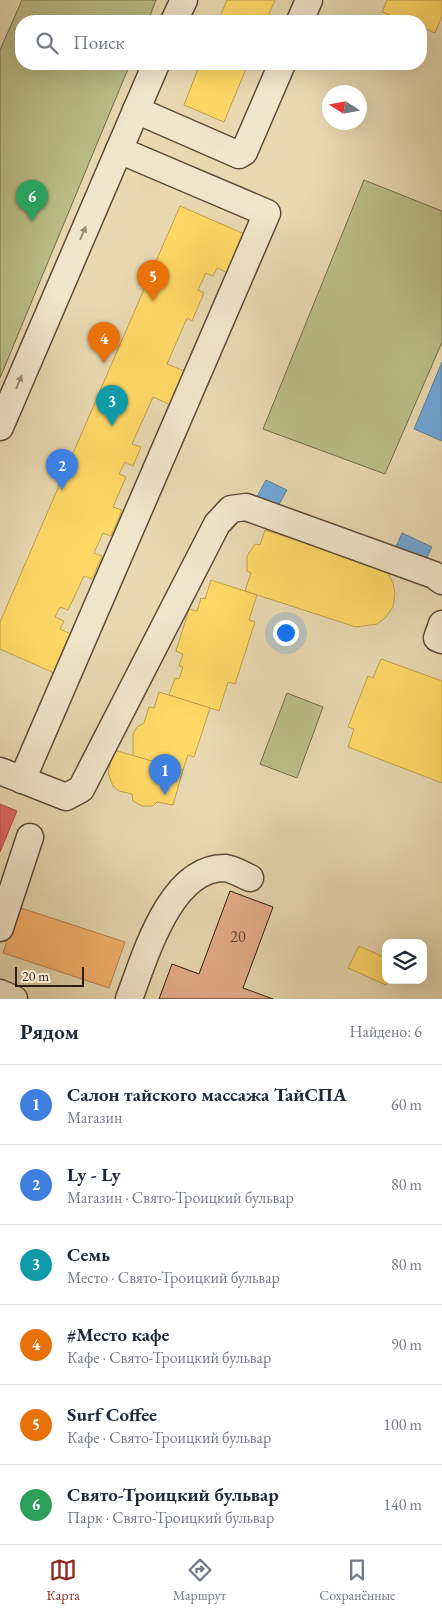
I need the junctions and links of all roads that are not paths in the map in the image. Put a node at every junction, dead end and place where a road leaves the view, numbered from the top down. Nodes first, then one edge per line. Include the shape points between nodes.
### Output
1 (184, 0) edge
2 (309, 0) edge
3 (177, 15) edge
4 (303, 15) edge
5 (153, 70) edge
6 (279, 70) edge
7 (136, 110) junction
8 (119, 150) junction
9 (0, 427) edge
10 (442, 581) edge
11 (442, 624) edge
12 (442, 640) edge
13 (11, 775) edge
14 (30, 837) dead end
15 (250, 878) dead end
16 (0, 928) edge
17 (0, 993) edge
18 (14, 999) edge
19 (129, 999) edge

1 - 3 street
2 - 4 street
5 - 7 street
6 - 7 street via 244,152 239,155
7 - 8 street
9 -> 8 street
8 - 13 street via 267,213
10 - 13 street via 434,575 246,507 231,509 217,524 81,790 66,797
11 - 12 street via 437,638
14 - 16 street
15 - 19 street via 227,868 209,870 191,879 158,925
17 - 18 street

